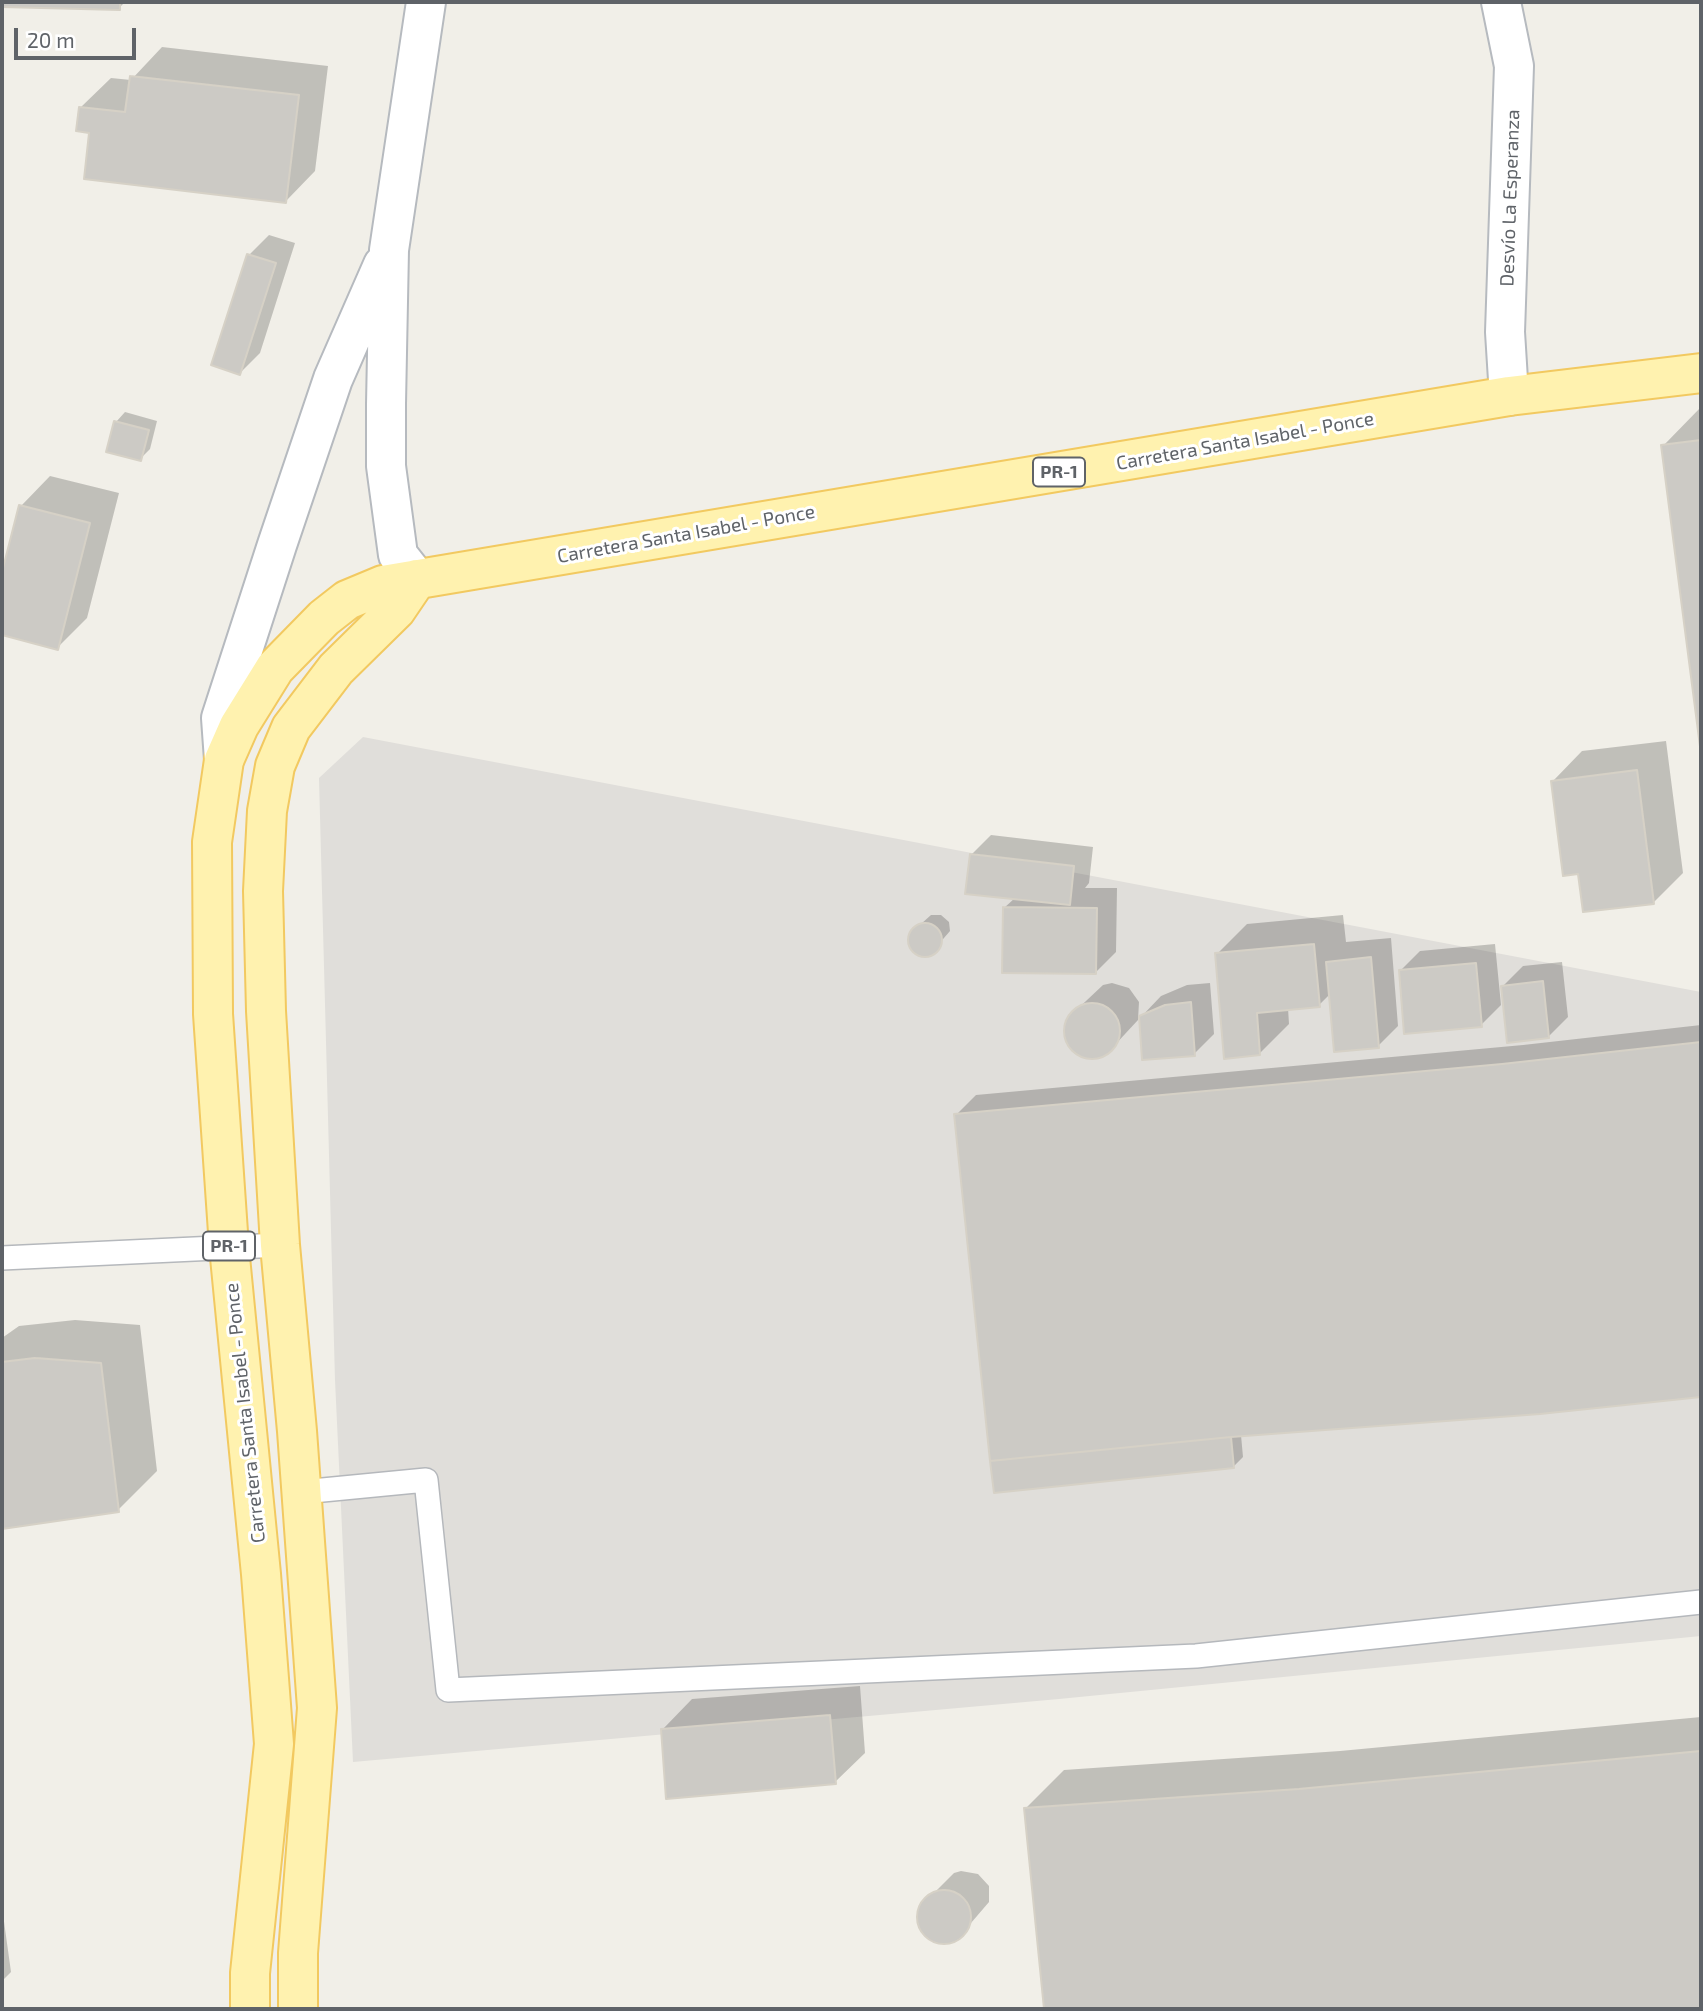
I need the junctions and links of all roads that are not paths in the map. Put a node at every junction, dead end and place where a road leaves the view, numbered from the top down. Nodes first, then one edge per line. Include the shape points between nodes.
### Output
1 (426, 2) edge
2 (1501, 2) edge
3 (389, 250) junction
4 (1701, 373) edge
5 (1510, 396) junction
6 (417, 579) junction
7 (224, 760) junction
8 (280, 1245) junction
9 (229, 1247) junction
10 (2, 1258) edge
11 (302, 1492) junction
12 (1701, 1602) edge
13 (250, 1991) edge
14 (234, 2009) edge
15 (298, 2009) edge

1 - 3 main road
2 - 5 main road, Desvío La Esperanza via 1514,66 1505,332
3 - 6 main road via 386,466 398,555
3 - 7 main road via 333,379 221,718
4 - 5 main road, Carretera Santa Isabel - Ponce / PR-1
5 - 6 main road, Carretera Santa Isabel - Ponce / PR-1
6 - 7 main road, Carretera Santa Isabel - Ponce / PR-1 via 383,585 347,600 304,636 263,686
6 - 8 main road, PR-1 via 396,610 308,702 275,766 267,811 263,891
7 - 9 main road, Carretera Santa Isabel - Ponce / PR-1 via 212,842 213,1014
8 - 9 lane
8 - 11 main road, PR-1
9 - 10 lane
9 - 13 main road, Carretera Santa Isabel - Ponce / PR-1 via 274,1745
11 - 12 lane via 426,1480 447,1690 1196,1656
11 - 15 main road, PR-1 via 317,1709 298,1953
13 - 14 main road, Carretera Santa Isabel - Ponce

